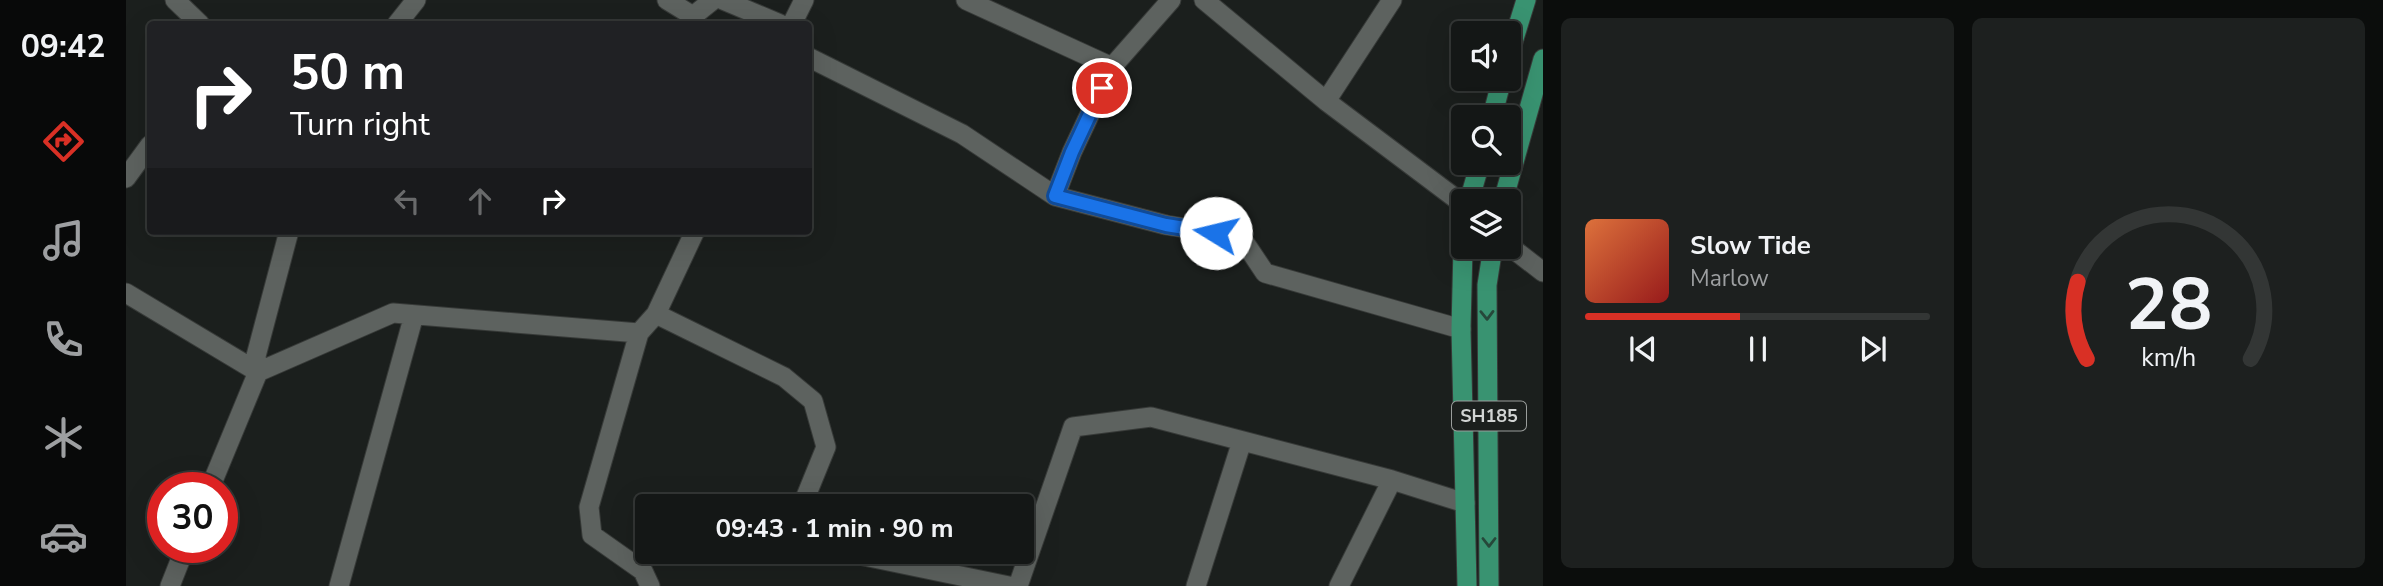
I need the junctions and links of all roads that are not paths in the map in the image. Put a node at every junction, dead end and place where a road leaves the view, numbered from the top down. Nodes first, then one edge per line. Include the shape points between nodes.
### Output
1 (175, 0) edge
2 (416, 0) edge
3 (667, 0) edge
4 (713, 0) edge
5 (723, 0) edge
6 (804, 0) edge
7 (966, 0) edge
8 (1171, 0) edge
9 (1204, 0) edge
10 (1393, 0) edge
11 (1526, 0) edge
12 (197, 21) edge
13 (399, 21) edge
14 (773, 21) edge
15 (794, 21) edge
16 (1519, 21) edge
17 (812, 59) edge
18 (1543, 59) edge
19 (1112, 67) junction
20 (1537, 99) edge
21 (1326, 101) junction
22 (147, 149) edge
23 (126, 178) edge
24 (1507, 189) edge
25 (1451, 195) edge
26 (1055, 196) junction
27 (288, 235) edge
28 (693, 235) edge
29 (1521, 255) edge
30 (1464, 259) edge
31 (1491, 259) edge
32 (1543, 272) edge
33 (126, 293) edge
34 (656, 314) junction
35 (414, 315) junction
36 (1461, 329) junction
37 (639, 333) junction
38 (258, 372) junction
39 (1242, 441) junction
40 (217, 472) edge
41 (1392, 480) junction
42 (807, 494) edge
43 (1465, 503) junction
44 (180, 563) edge
45 (902, 564) edge
46 (170, 586) edge
47 (339, 586) edge
48 (650, 586) edge
49 (1009, 586) edge
50 (1018, 586) edge
51 (1196, 586) edge
52 (1339, 586) edge
53 (1467, 586) edge
54 (1489, 586) edge

1 - 12 street
2 - 13 street
3 - 4 street via 693,16
5 - 14 street
6 - 15 street
7 - 19 street
8 - 19 street
9 - 21 street
10 - 21 street
11 - 16 main road
17 - 26 street via 962,134
18 - 20 main road
19 - 26 street
20 - 24 main road
21 - 25 street
22 - 23 street
26 - 36 street via 1166,225 1241,237 1265,273
27 - 38 street via 256,356
28 - 34 street
29 - 32 street
30 - 36 main road, SH185
31 -> 54 main road, SH185 via 1487,285
33 - 38 street
34 - 37 street
34 - 42 street via 784,377 813,401 826,447
35 - 37 street
35 - 38 street via 393,313
35 - 47 street
36 - 43 main road, SH185
37 - 48 street via 589,507 589,523 592,536 643,571
38 - 40 street
39 - 41 street
39 - 50 street via 1151,417 1073,428
39 - 51 street
41 - 43 street
41 - 52 street
43 - 53 main road, SH185
44 - 46 street
45 - 49 street

